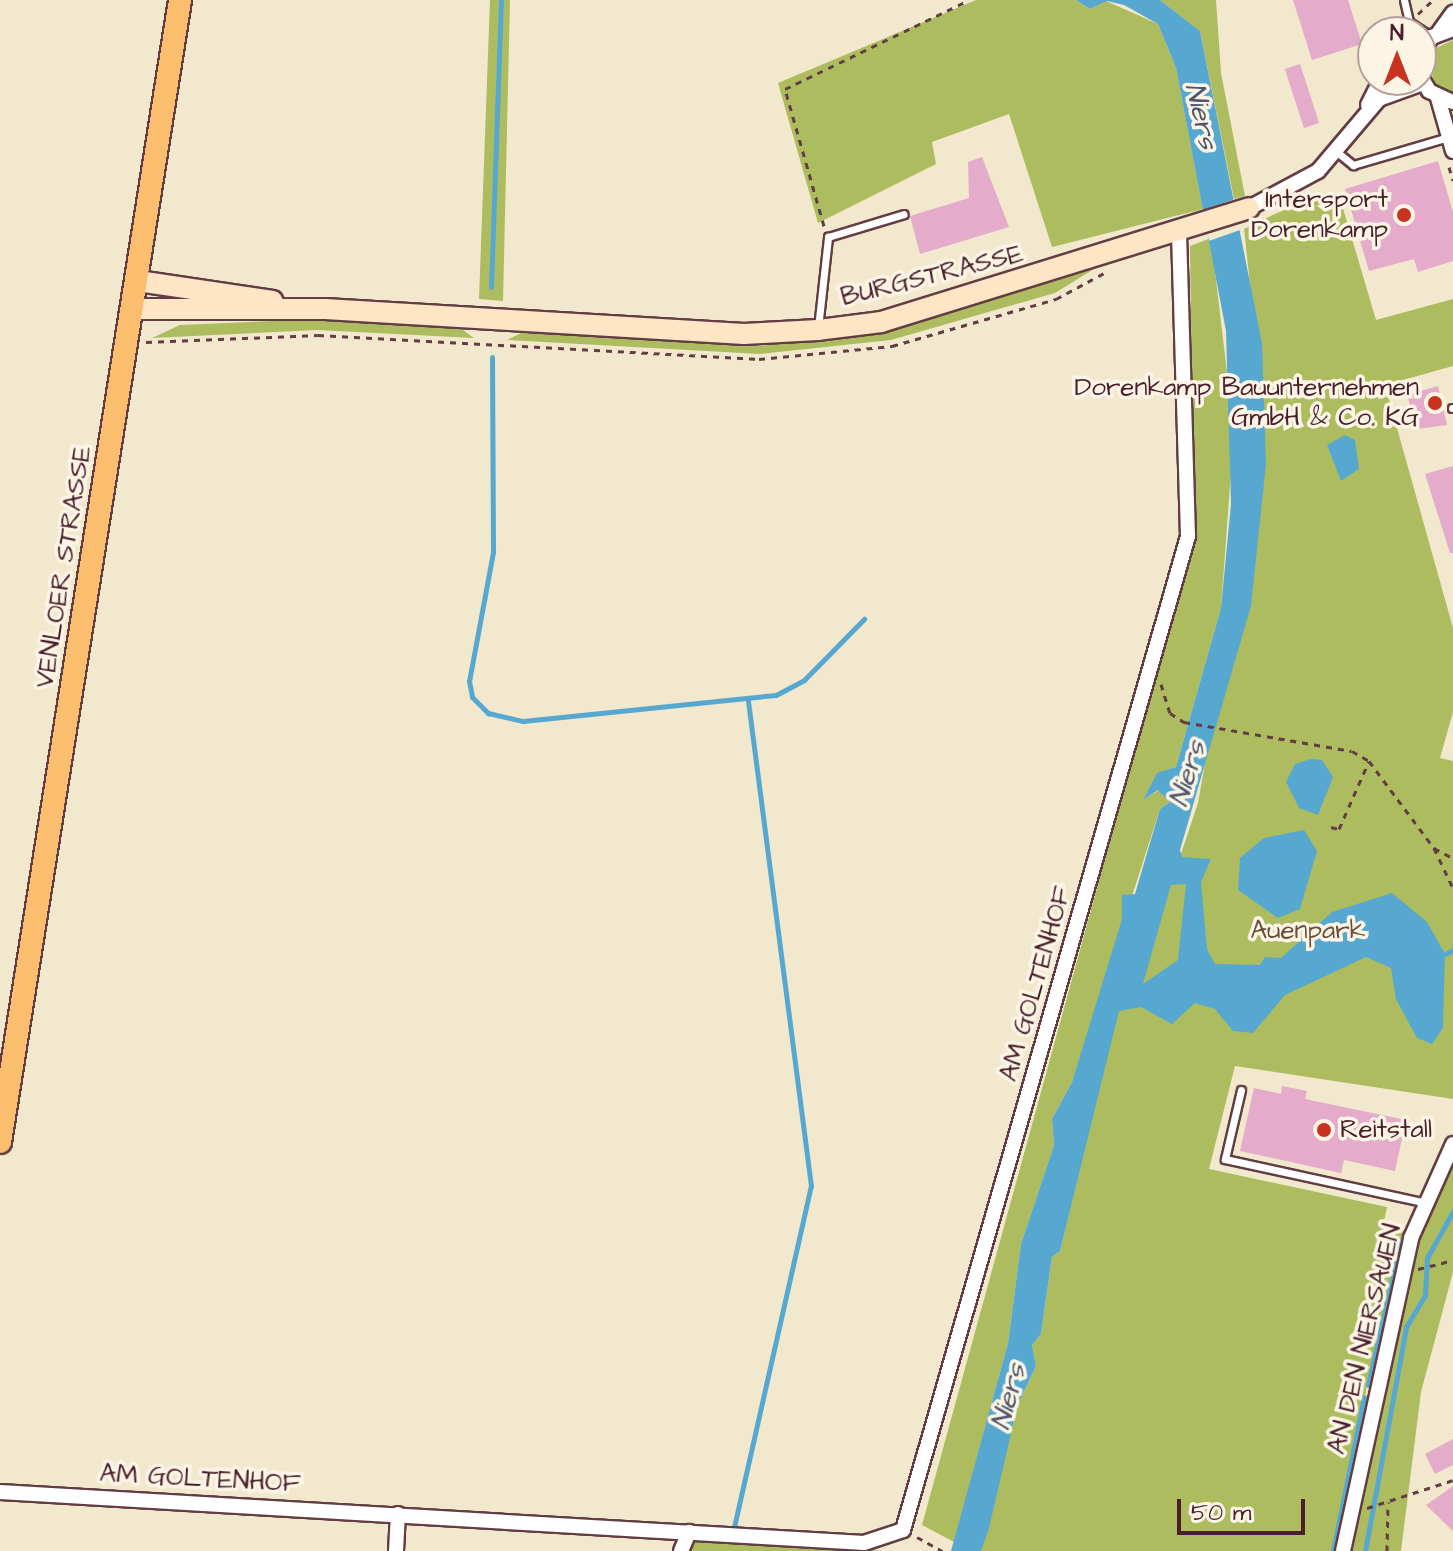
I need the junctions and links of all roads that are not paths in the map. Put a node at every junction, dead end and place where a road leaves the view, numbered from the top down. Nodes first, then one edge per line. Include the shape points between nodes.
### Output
1 (180, 0) edge
2 (1453, 13) edge
3 (1437, 34) edge
4 (1373, 96) edge
5 (1385, 96) edge
6 (1438, 98) joint
7 (1453, 102) edge
8 (1363, 116) junction
9 (1448, 137) junction
10 (1453, 151) edge
11 (1337, 152) junction
12 (1249, 208) joint
13 (904, 214) dead end
14 (1187, 226) junction
15 (138, 281) junction
16 (134, 309) junction
17 (325, 309) junction
18 (818, 330) junction
19 (1241, 1090) dead end
20 (0, 1142) edge
21 (1453, 1144) edge
22 (1426, 1203) junction
23 (0, 1492) edge
24 (398, 1514) junction
25 (689, 1532) junction
26 (396, 1551) edge
27 (681, 1551) edge
28 (1343, 1551) edge

1 - 15 main road, VENLOER STRASSE
2 - 3 street
4 - 8 street, BURGSTRASSE
5 - 8 street, BURGSTRASSE
6 - 7 street
6 - 9 street
8 - 11 street, BURGSTRASSE
9 - 10 street
9 - 11 lane via 1353,165
11 - 12 street, BURGSTRASSE via 1295,188
12 - 14 street, BURGSTRASSE
13 - 18 lane via 828,237
14 - 18 street, BURGSTRASSE via 896,317
14 - 25 street, AM GOLTENHOF via 1188,536 903,1530 864,1543
15 - 16 main road, VENLOER STRASSE
15 - 17 street, BURGSTRASSE
16 - 17 street, BURGSTRASSE
16 - 20 main road, VENLOER STRASSE
17 - 18 street, BURGSTRASSE via 744,334
19 - 22 lane via 1225,1159
21 - 22 street, AN DEN NIERSAUEN
22 - 28 street, AN DEN NIERSAUEN via 1380,1367
23 - 24 street, AM GOLTENHOF
24 - 25 street, AM GOLTENHOF
24 - 26 street
25 - 27 street

